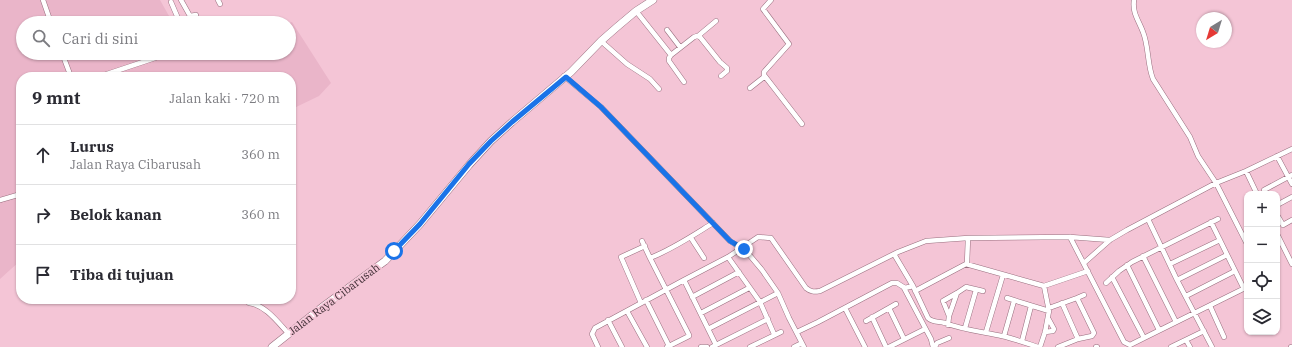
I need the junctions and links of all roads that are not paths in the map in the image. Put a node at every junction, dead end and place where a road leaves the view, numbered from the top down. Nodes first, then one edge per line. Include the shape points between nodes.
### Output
1 (43, 0) edge
2 (181, 0) edge
3 (651, 0) edge
4 (771, 0) edge
5 (1134, 0) edge
6 (172, 1) edge
7 (636, 11) junction
8 (196, 15) dead end
9 (49, 16) edge
10 (177, 16) edge
11 (716, 21) dead end
12 (668, 30) dead end
13 (698, 36) junction
14 (601, 41) junction
15 (680, 47) junction
16 (671, 55) junction
17 (65, 60) edge
18 (149, 60) edge
19 (578, 64) junction
20 (69, 72) edge
21 (113, 72) edge
22 (568, 74) junction
23 (721, 76) dead end
24 (764, 77) junction
25 (684, 82) dead end
26 (750, 88) dead end
27 (659, 89) dead end
28 (802, 124) dead end
29 (1292, 149) edge
30 (1276, 156) junction
31 (1246, 171) junction
32 (1290, 176) edge
33 (1216, 184) junction
34 (1292, 184) edge
35 (1256, 191) edge
36 (1264, 191) edge
37 (16, 195) edge
38 (1292, 197) edge
39 (0, 200) edge
40 (1280, 203) edge
41 (1148, 219) junction
42 (1218, 219) dead end
43 (1292, 220) edge
44 (1280, 221) edge
45 (1211, 222) junction
46 (712, 223) junction
47 (1070, 237) junction
48 (691, 238) junction
49 (968, 238) junction
50 (1244, 238) edge
51 (1110, 240) junction
52 (1220, 240) junction
53 (1280, 240) edge
54 (642, 241) dead end
55 (644, 246) junction
56 (746, 246) junction
57 (1162, 246) junction
58 (894, 254) junction
59 (1228, 255) junction
60 (1144, 256) junction
61 (728, 257) junction
62 (650, 258) junction
63 (704, 258) dead end
64 (1084, 263) junction
65 (967, 264) junction
66 (1170, 264) junction
67 (1292, 264) edge
68 (1127, 265) junction
69 (1088, 271) junction
70 (1235, 271) junction
71 (739, 272) junction
72 (1003, 275) junction
73 (1112, 277) junction
74 (684, 280) junction
75 (1177, 280) junction
76 (1106, 283) dead end
77 (1244, 285) edge
78 (1044, 286) junction
79 (749, 288) junction
80 (904, 288) junction
81 (665, 289) junction
82 (914, 289) junction
83 (1244, 289) edge
84 (976, 290) junction
85 (983, 291) dead end
86 (778, 293) junction
87 (957, 293) junction
88 (1084, 295) dead end
89 (1186, 296) junction
90 (692, 297) junction
91 (1007, 298) dead end
92 (1077, 298) junction
93 (1014, 300) junction
94 (644, 301) junction
95 (760, 302) junction
96 (1062, 303) junction
97 (254, 304) edge
98 (896, 304) dead end
99 (1031, 306) junction
100 (1210, 306) junction
101 (845, 308) junction
102 (889, 308) junction
103 (1049, 309) junction
104 (627, 310) junction
105 (701, 313) junction
106 (1195, 314) junction
107 (950, 316) junction
108 (872, 318) junction
109 (1048, 318) junction
110 (768, 319) junction
111 (608, 320) junction
112 (866, 321) dead end
113 (1176, 322) junction
114 (948, 325) junction
115 (965, 328) junction
116 (708, 329) junction
117 (925, 329) junction
118 (1159, 330) junction
119 (1204, 331) junction
120 (287, 332) junction
121 (780, 332) dead end
122 (797, 332) junction
123 (986, 332) junction
124 (1045, 332) junction
125 (774, 334) junction
126 (1004, 336) junction
127 (1224, 337) dead end
128 (949, 338) dead end
129 (1144, 338) junction
130 (904, 339) junction
131 (1078, 339) junction
132 (1186, 340) junction
133 (1022, 341) junction
134 (803, 345) edge
135 (668, 346) edge
136 (714, 346) edge
137 (752, 346) edge
138 (1131, 346) edge
139 (271, 347) edge
140 (598, 347) edge
141 (622, 347) edge
142 (647, 347) edge
143 (701, 347) edge
144 (707, 347) edge
145 (794, 347) edge
146 (865, 347) edge
147 (888, 347) edge
148 (934, 347) edge
149 (1039, 347) edge
150 (1058, 347) edge
151 (1171, 347) edge
152 (1190, 347) edge
153 (1212, 347) edge

1 - 9 street
2 - 8 street via 190,16
3 - 7 main road, Jalan Raya Cibarusah
3 - 19 main road, Jalan Raya Cibarusah via 610,31
4 - 24 street via 763,9 789,44 764,72
5 - 33 street via 1134,13 1146,41 1153,79
6 - 10 street
7 - 14 main road, Jalan Raya Cibarusah
7 - 16 street
11 - 13 street
12 - 15 street
13 - 15 street
13 - 23 street via 727,68
14 - 19 main road, Jalan Raya Cibarusah
14 - 27 street
15 - 16 street
16 - 25 street via 669,61
17 - 20 street
18 - 21 street
19 - 22 main road, Jalan Raya Cibarusah
22 - 46 street
22 - 120 main road, Jalan Raya Cibarusah via 510,120 482,148 384,260
22 - 139 main road, Jalan Raya Cibarusah via 491,141 385,261
24 - 26 street
24 - 28 street
29 - 30 street
30 - 31 street
30 - 32 street
31 - 33 street
31 - 35 street
32 - 34 street
32 - 36 street
33 - 41 street
33 - 50 street
37 - 39 street
38 - 40 street
41 - 51 street
41 - 57 street
42 - 45 street
43 - 44 street via 1282,225
45 - 52 street
45 - 57 street
46 - 48 street
46 - 56 street via 733,243
47 - 49 street
47 - 51 street
47 - 64 street
48 - 62 street
48 - 63 street
49 - 58 street via 926,241
49 - 65 street
51 - 64 street
52 - 59 street
52 - 66 street
53 - 67 street
54 - 55 street
55 - 62 street
55 - 94 street via 621,257
56 - 58 street via 758,237 771,238 806,288 814,292
56 - 61 street
56 - 86 street via 746,251
57 - 60 street
57 - 66 street
58 - 82 street
59 - 70 street
59 - 75 street
60 - 68 street
60 - 113 street
61 - 71 street
61 - 74 street
62 - 81 street
64 - 69 street
65 - 72 street
65 - 82 street
66 - 75 street
68 - 73 street
68 - 118 street
69 - 78 street
69 - 138 street via 1124,342
70 - 77 street
70 - 89 street
71 - 79 street
71 - 90 street
72 - 78 street
72 - 123 street
73 - 76 street
73 - 129 street
74 - 81 street
74 - 90 street
75 - 89 street
78 - 103 street
79 - 95 street
79 - 105 street
80 - 82 street
80 - 101 street via 892,283
80 - 117 street
81 - 94 street
81 - 135 street via 689,334
82 - 114 street via 928,318
83 - 100 street
84 - 85 street
84 - 87 street via 966,288
84 - 115 street
86 - 95 street
86 - 122 street
87 - 107 street
87 - 107 street via 943,301
88 - 92 street
89 - 106 street
90 - 105 street
91 - 93 street
92 - 96 street
92 - 131 street via 1094,333 1092,336
93 - 99 street
93 - 126 street
94 - 104 street
94 - 135 street
95 - 110 street
95 - 116 street
96 - 103 street
96 - 131 street
97 - 120 street via 264,309
98 - 102 street
99 - 103 street
99 - 133 street
100 - 106 street
100 - 127 street
101 - 122 street
101 - 146 street
102 - 108 street
102 - 130 street
103 - 109 street
104 - 111 street
104 - 142 street
105 - 116 street
106 - 113 street
106 - 119 street
107 - 114 street
108 - 112 street
108 - 147 street
109 - 124 street
109 - 124 street via 1054,329
110 - 125 street
110 - 136 street
111 - 140 street via 592,332
111 - 141 street
113 - 118 street
114 - 115 street
115 - 123 street
116 - 136 street
117 - 130 street
117 - 148 street
118 - 129 street
119 - 132 street
119 - 153 street
120 - 139 main road, Jalan Raya Cibarusah
121 - 125 street
122 - 134 street
123 - 126 street
124 - 149 street
125 - 137 street
126 - 133 street
128 - 148 street
129 - 138 street
130 - 147 street
131 - 150 street
132 - 151 street
132 - 152 street
133 - 149 street
134 - 145 street
143 - 144 street

